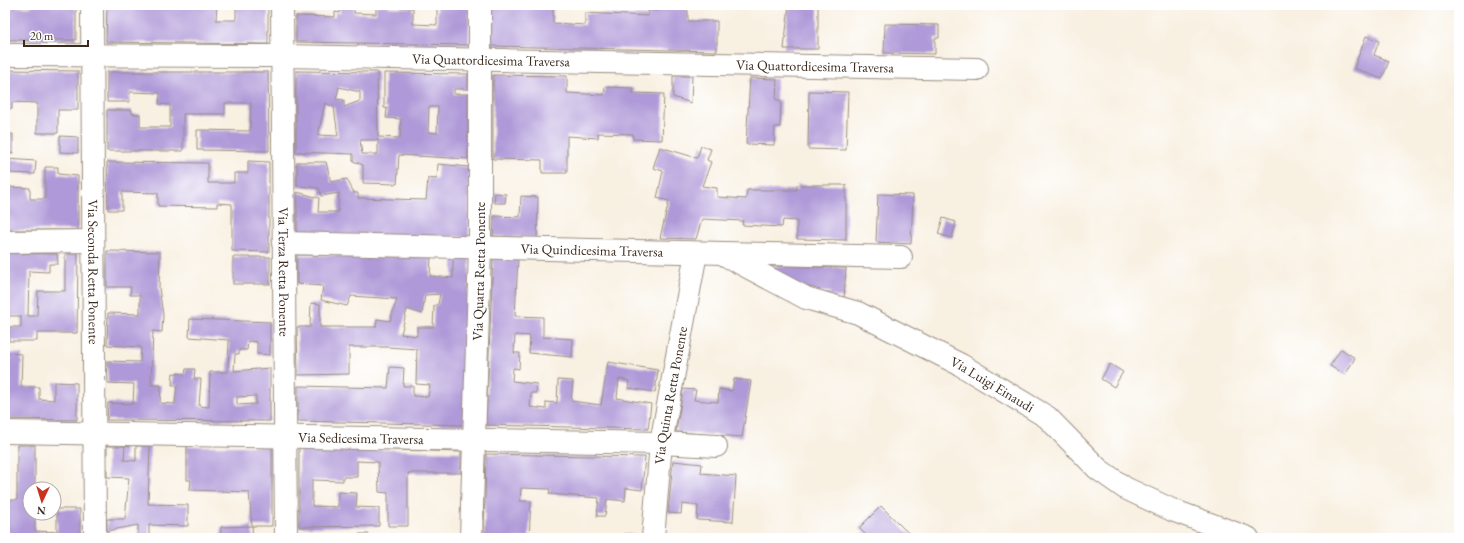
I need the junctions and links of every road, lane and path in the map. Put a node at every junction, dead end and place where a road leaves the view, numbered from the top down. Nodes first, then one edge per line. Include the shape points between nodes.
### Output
1 (92, 5) edge
2 (282, 5) edge
3 (480, 5) edge
4 (5, 55) edge
5 (92, 56) junction
6 (282, 56) junction
7 (479, 59) junction
8 (977, 69) dead end
9 (93, 241) junction
10 (5, 242) edge
11 (284, 243) junction
12 (480, 248) junction
13 (696, 252) junction
14 (721, 253) junction
15 (901, 257) dead end
16 (5, 432) edge
17 (94, 433) junction
18 (286, 437) junction
19 (475, 440) junction
20 (660, 443) junction
21 (716, 446) dead end
22 (95, 538) edge
23 (286, 538) edge
24 (471, 538) edge
25 (653, 538) edge
26 (1248, 538) edge

1 - 5 street, Via Seconda Retta Ponente
2 - 6 street, Via Terza Retta Ponente
3 - 7 street, Via Quarta Retta Ponente
4 - 5 street, Via Quattordicesima Traversa
5 - 6 street, Via Quattordicesima Traversa
5 - 9 street, Via Seconda Retta Ponente
6 - 7 street, Via Quattordicesima Traversa
6 - 11 street, Via Terza Retta Ponente
7 - 8 street, Via Quattordicesima Traversa
7 - 12 street, Via Quarta Retta Ponente
9 - 10 street
9 - 17 street, Via Seconda Retta Ponente
11 - 12 street, Via Quindicesima Traversa
11 - 18 street, Via Terza Retta Ponente
12 - 13 street, Via Quindicesima Traversa
12 - 19 street, Via Quarta Retta Ponente
13 - 14 street, Via Quindicesima Traversa
13 - 20 street, Via Quinta Retta Ponente
14 - 15 street, Via Quindicesima Traversa
14 - 26 street, Via Luigi Einaudi via 806,298 858,313 961,365 1047,418 1098,469 1126,488 1172,510
16 - 17 street, Via Sedicesima Traversa
17 - 18 street, Via Sedicesima Traversa
17 - 22 street, Via Seconda Retta Ponente
18 - 19 street, Via Sedicesima Traversa
18 - 23 street, Via Terza Retta Ponente
19 - 20 street, Via Sedicesima Traversa
19 - 24 street, Via Quarta Retta Ponente
20 - 21 street, Via Sedicesima Traversa
20 - 25 street, Via Quinta Retta Ponente

